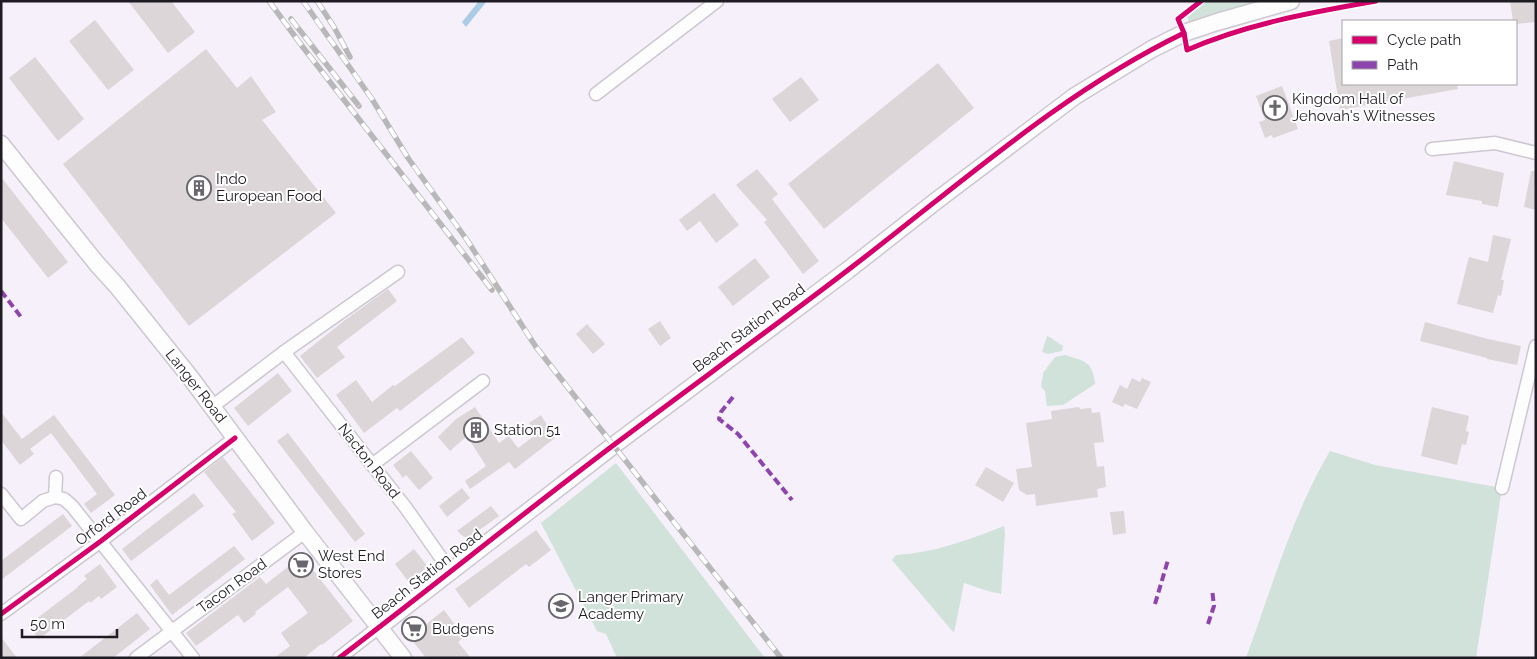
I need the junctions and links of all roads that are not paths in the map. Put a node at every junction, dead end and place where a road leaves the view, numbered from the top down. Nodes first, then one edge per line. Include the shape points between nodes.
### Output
1 (717, 1) edge
2 (1290, 1) edge
3 (596, 94) dead end
4 (1, 144) edge
5 (1432, 149) dead end
6 (1536, 153) edge
7 (398, 272) dead end
8 (1536, 346) edge
9 (284, 352) junction
10 (483, 381) dead end
11 (212, 406) junction
12 (235, 438) junction
13 (372, 465) junction
14 (56, 477) dead end
15 (1502, 488) dead end
16 (1, 494) edge
17 (55, 497) junction
18 (305, 532) junction
19 (101, 541) junction
20 (451, 572) junction
21 (1, 614) edge
22 (379, 628) junction
23 (172, 630) junction
24 (136, 658) edge
25 (193, 658) edge
26 (339, 658) edge
27 (403, 658) edge

1 - 3 street
2 - 20 main road, Beach Station Road via 1184,33 1152,48 1075,96 614,444
4 - 11 main road, Langer Road
5 - 6 street via 1495,142
7 - 9 street
8 - 15 street
9 - 11 street
9 - 13 street, Nacton Road
10 - 13 street
11 - 12 main road, Langer Road
12 - 18 main road, Langer Road
12 - 19 street, Orford Road
13 - 20 street, Nacton Road
14 - 17 street
16 - 17 street via 21,519 44,501
17 - 19 street via 72,506
18 - 22 main road, Langer Road
18 - 23 street, Tacon Road
19 - 21 street, Orford Road
19 - 23 street
20 - 22 main road, Beach Station Road
22 - 26 street, Beach Station Road
22 - 27 main road, Langer Road
23 - 24 street, Tacon Road
23 - 25 street

